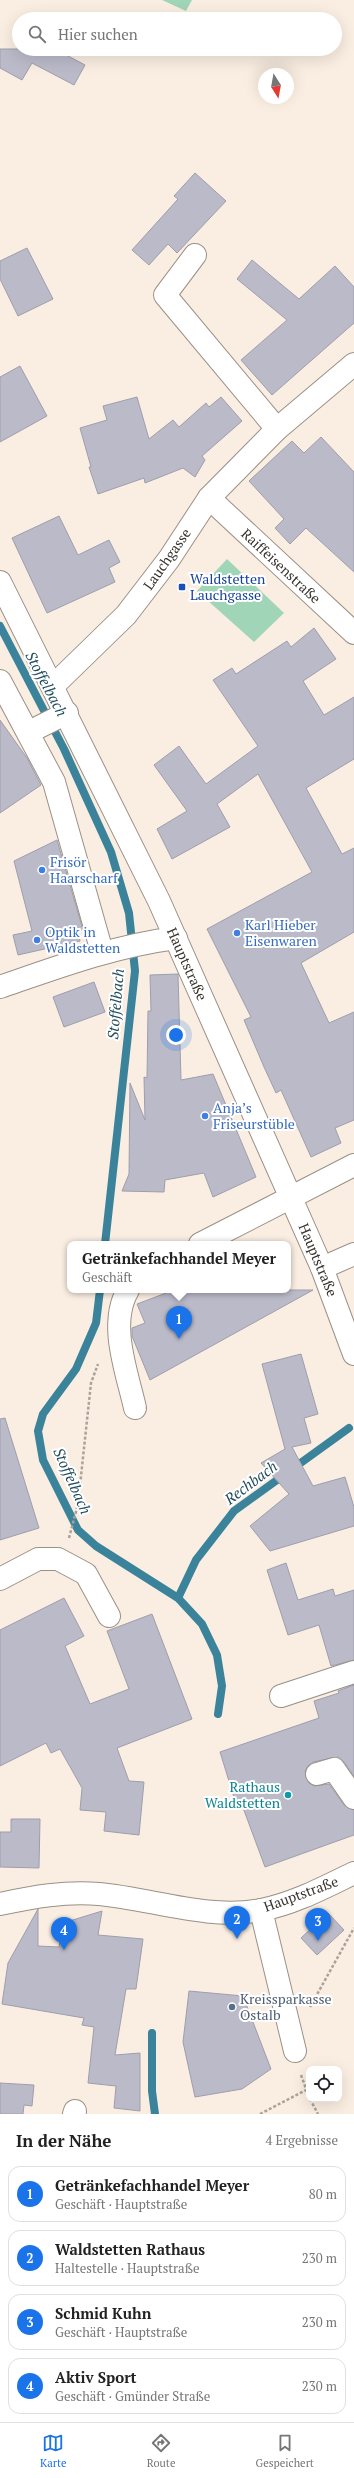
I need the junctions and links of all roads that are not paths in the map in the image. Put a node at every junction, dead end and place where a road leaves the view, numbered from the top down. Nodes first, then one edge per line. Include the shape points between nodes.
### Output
1 (195, 255) dead end
2 (354, 364) edge
3 (277, 429) junction
4 (209, 498) junction
5 (0, 582) edge
6 (354, 633) edge
7 (0, 681) edge
8 (53, 686) junction
9 (62, 716) junction
10 (32, 730) junction
11 (176, 938) junction
12 (102, 952) junction
13 (0, 987) edge
14 (354, 1164) edge
15 (292, 1197) junction
16 (206, 1241) edge
17 (354, 1254) edge
18 (322, 1268) junction
19 (126, 1293) edge
20 (354, 1354) edge
21 (135, 1408) dead end
22 (0, 1579) edge
23 (110, 1616) dead end
24 (354, 1672) edge
25 (281, 1696) dead end
26 (317, 1774) dead end
27 (354, 1798) edge
28 (354, 1873) edge
29 (0, 1904) edge
30 (261, 1910) junction
31 (295, 2051) dead end

1 - 3 street via 165,295
2 - 3 street, Lauchgasse
3 - 4 street, Lauchgasse
4 - 6 street, Raiffeisenstraße
4 - 8 street, Lauchgasse via 169,559 126,615
5 - 8 street, Hauptstraße
7 - 10 street
8 - 9 street, Hauptstraße
9 - 10 street
9 - 11 street, Hauptstraße
10 - 12 street via 54,782
11 - 12 street via 144,942
11 - 15 street, Hauptstraße
12 - 13 street
14 - 15 street
15 - 16 street
15 - 18 street, Hauptstraße
17 - 18 street
18 - 20 street, Hauptstraße
19 - 21 street via 120,1313 119,1332
22 - 23 street via 38,1559 58,1559 86,1574
24 - 25 street
26 - 27 street via 334,1770
28 - 30 street, Hauptstraße via 321,1890
29 - 30 street, Hauptstraße via 51,1894 99,1894 216,1912
30 - 31 street

